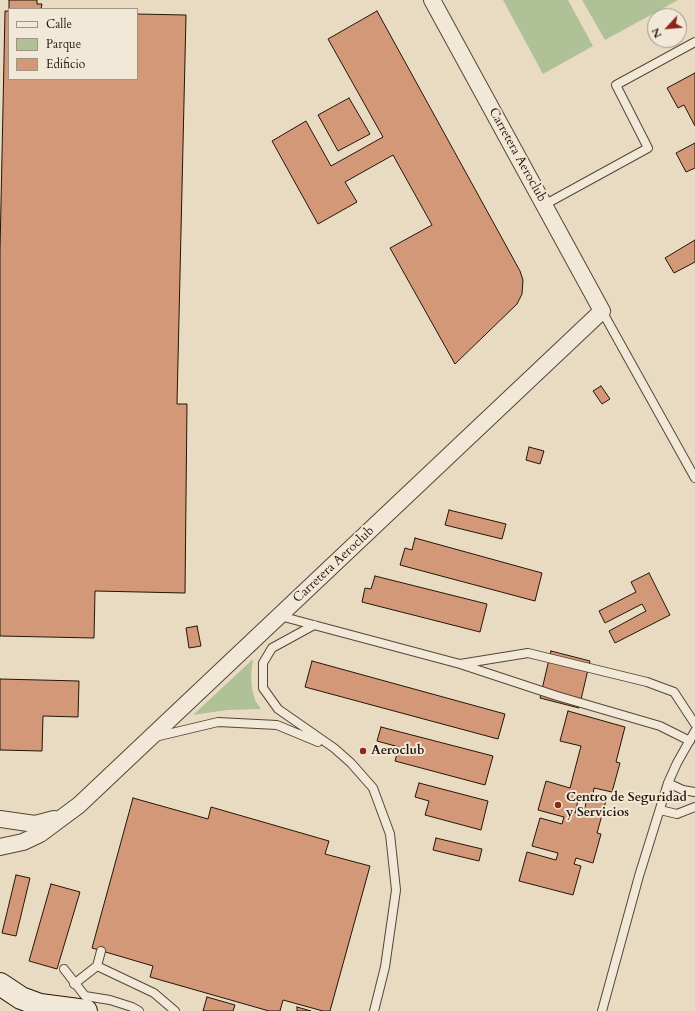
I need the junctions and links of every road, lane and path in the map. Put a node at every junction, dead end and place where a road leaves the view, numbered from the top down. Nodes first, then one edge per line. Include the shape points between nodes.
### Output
1 (432, 0) edge
2 (695, 42) edge
3 (544, 205) junction
4 (602, 311) junction
5 (695, 478) edge
6 (280, 616) junction
7 (314, 625) junction
8 (460, 664) junction
9 (695, 724) edge
10 (695, 731) edge
11 (151, 738) junction
12 (690, 741) junction
13 (334, 748) junction
14 (668, 783) junction
15 (695, 792) edge
16 (695, 807) edge
17 (660, 810) junction
18 (63, 816) junction
19 (0, 819) edge
20 (35, 824) junction
21 (0, 828) edge
22 (0, 847) edge
23 (101, 951) dead end
24 (97, 966) junction
25 (64, 969) dead end
26 (0, 984) edge
27 (74, 984) junction
28 (86, 1011) edge
29 (139, 1011) edge
30 (175, 1011) edge
31 (374, 1011) edge
32 (602, 1011) edge

1 - 3 street, Carretera Aeroclub
2 - 3 lane via 616,86 648,148
3 - 4 street, Carretera Aeroclub
4 - 5 lane, Carretera Aeroclub
4 - 6 street, Carretera Aeroclub
6 - 7 lane
6 - 11 street, Carretera Aeroclub
7 - 8 lane
7 - 13 lane via 272,648 263,663 263,688 278,709
8 - 9 lane via 528,653 648,682 674,692
8 - 12 lane via 660,726
10 - 12 lane
11 - 13 lane via 218,722 278,725
11 - 18 street, Carretera Aeroclub via 79,805
12 - 14 lane
13 - 31 lane via 373,788 390,834 396,890 385,967
14 - 15 lane
14 - 17 lane
16 - 17 lane via 677,814
17 - 32 lane
18 - 20 street, Carretera Aeroclub
18 - 22 street, Carretera Aeroclub via 23,842
19 - 20 street, Carretera Aeroclub
20 - 21 street, Carretera Aeroclub
23 - 24 lane
24 - 27 lane
24 - 30 lane via 154,993
25 - 27 lane
26 - 28 street via 21,998 40,1005
27 - 29 lane via 85,996 110,1000

